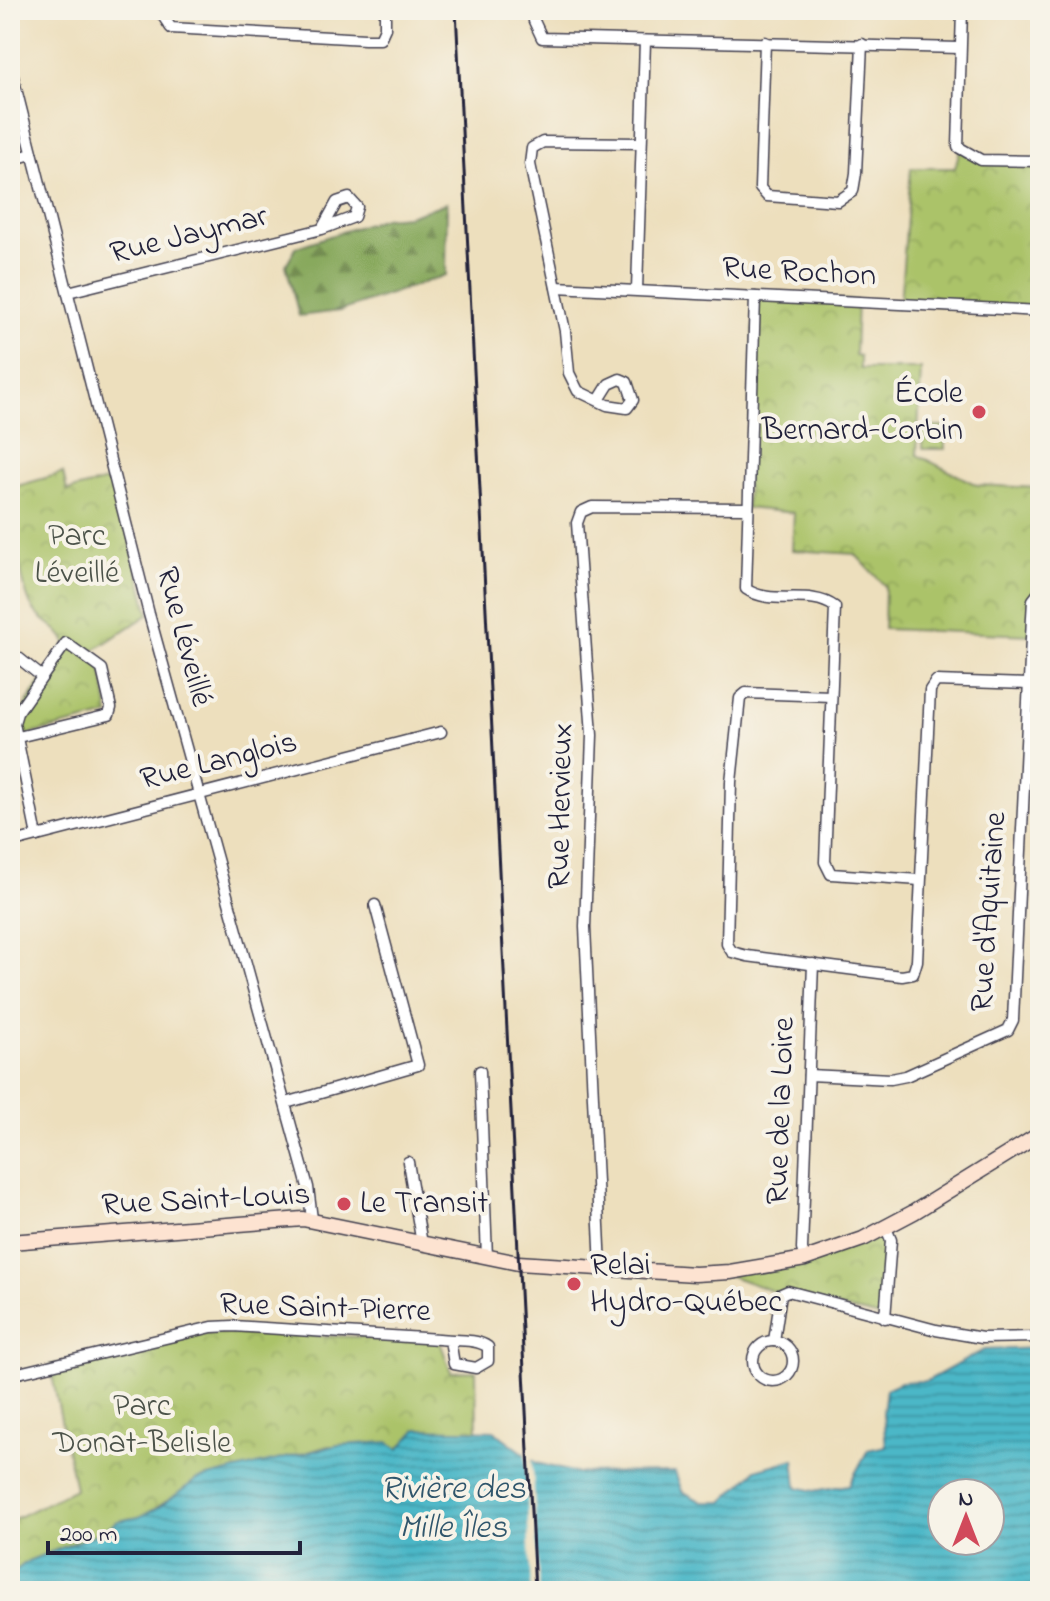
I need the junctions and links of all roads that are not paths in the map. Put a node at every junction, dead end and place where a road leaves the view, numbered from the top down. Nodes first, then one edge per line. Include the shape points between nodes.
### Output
1 (159, 10) edge
2 (385, 10) edge
3 (534, 10) edge
4 (962, 10) edge
5 (645, 41) junction
6 (765, 42) junction
7 (862, 44) junction
8 (960, 48) junction
9 (10, 65) edge
10 (641, 143) junction
11 (32, 154) junction
12 (10, 160) edge
13 (1040, 161) edge
14 (322, 229) dead end
15 (556, 287) junction
16 (637, 290) junction
17 (68, 292) junction
18 (755, 297) junction
19 (1040, 311) edge
20 (599, 400) dead end
21 (746, 508) junction
22 (1040, 591) edge
23 (10, 651) edge
24 (41, 676) junction
25 (1029, 684) junction
26 (831, 696) junction
27 (441, 732) dead end
28 (14, 738) junction
29 (198, 794) junction
30 (37, 836) junction
31 (10, 843) edge
32 (920, 880) junction
33 (375, 905) dead end
34 (813, 964) junction
35 (480, 1071) dead end
36 (809, 1075) junction
37 (286, 1103) junction
38 (1040, 1134) edge
39 (408, 1162) dead end
40 (312, 1219) junction
41 (886, 1228) junction
42 (10, 1242) edge
43 (422, 1244) junction
44 (492, 1258) junction
45 (805, 1259) junction
46 (601, 1268) junction
47 (885, 1318) junction
48 (1040, 1337) edge
49 (450, 1340) dead end
50 (774, 1341) dead end
51 (10, 1375) edge

1 - 2 street via 171,28 365,39 380,39
3 - 5 street via 542,38
4 - 8 street
5 - 6 street
5 - 10 street
6 - 7 street
6 - 7 street via 760,188 767,196 838,201 853,191 856,173
7 - 8 street
8 - 13 street via 958,147 981,160
9 - 11 street, Rue Léveillé
10 - 15 street via 543,142 532,148 530,164
10 - 16 street
11 - 12 street
11 - 17 street, Rue Léveillé
14 - 17 street, Rue Jaymar
15 - 16 street, Rue Rochon
15 - 20 street via 569,373 578,391
16 - 18 street, Rue Rochon
17 - 29 street, Rue Léveillé
18 - 19 street, Rue Rochon
18 - 21 street
21 - 26 street via 746,589 756,596 824,600 835,607
21 - 46 street, Rue Hervieux via 592,507 581,512 577,523 592,735 585,927
22 - 25 street, Rue d'Aquitaine via 1033,600
23 - 24 street
24 - 28 street via 17,713
24 - 28 street via 66,643 74,645 102,669 109,715
25 - 32 street via 950,680 936,681 930,690
25 - 36 street, Rue d'Aquitaine via 1013,1020 1008,1030 906,1076
26 - 32 street via 825,862 831,874
26 - 34 street via 746,693 740,698 731,782 727,944 732,952 747,956
27 - 29 street, Rue Langlois
28 - 30 street
29 - 30 street, Rue Langlois
29 - 37 street, Rue Léveillé
30 - 31 street, Rue Langlois
32 - 34 street via 913,974
33 - 37 street via 418,1065
34 - 36 street, Rue de la Loire
35 - 44 street
36 - 45 street, Rue de la Loire
37 - 40 street, Rue Léveillé
38 - 41 main road, Rue Saint-Louis
39 - 43 street
40 - 42 main road, Rue Saint-Louis
40 - 43 main road, Rue Saint-Louis
41 - 45 main road, Rue Saint-Louis
41 - 47 street via 891,1240
43 - 44 main road, Rue Saint-Louis
44 - 46 main road, Rue Saint-Louis
45 - 46 main road, Rue Saint-Louis via 702,1274
47 - 48 street via 982,1338
47 - 50 street via 788,1291 781,1294
49 - 51 street, Rue Saint-Pierre via 212,1327

